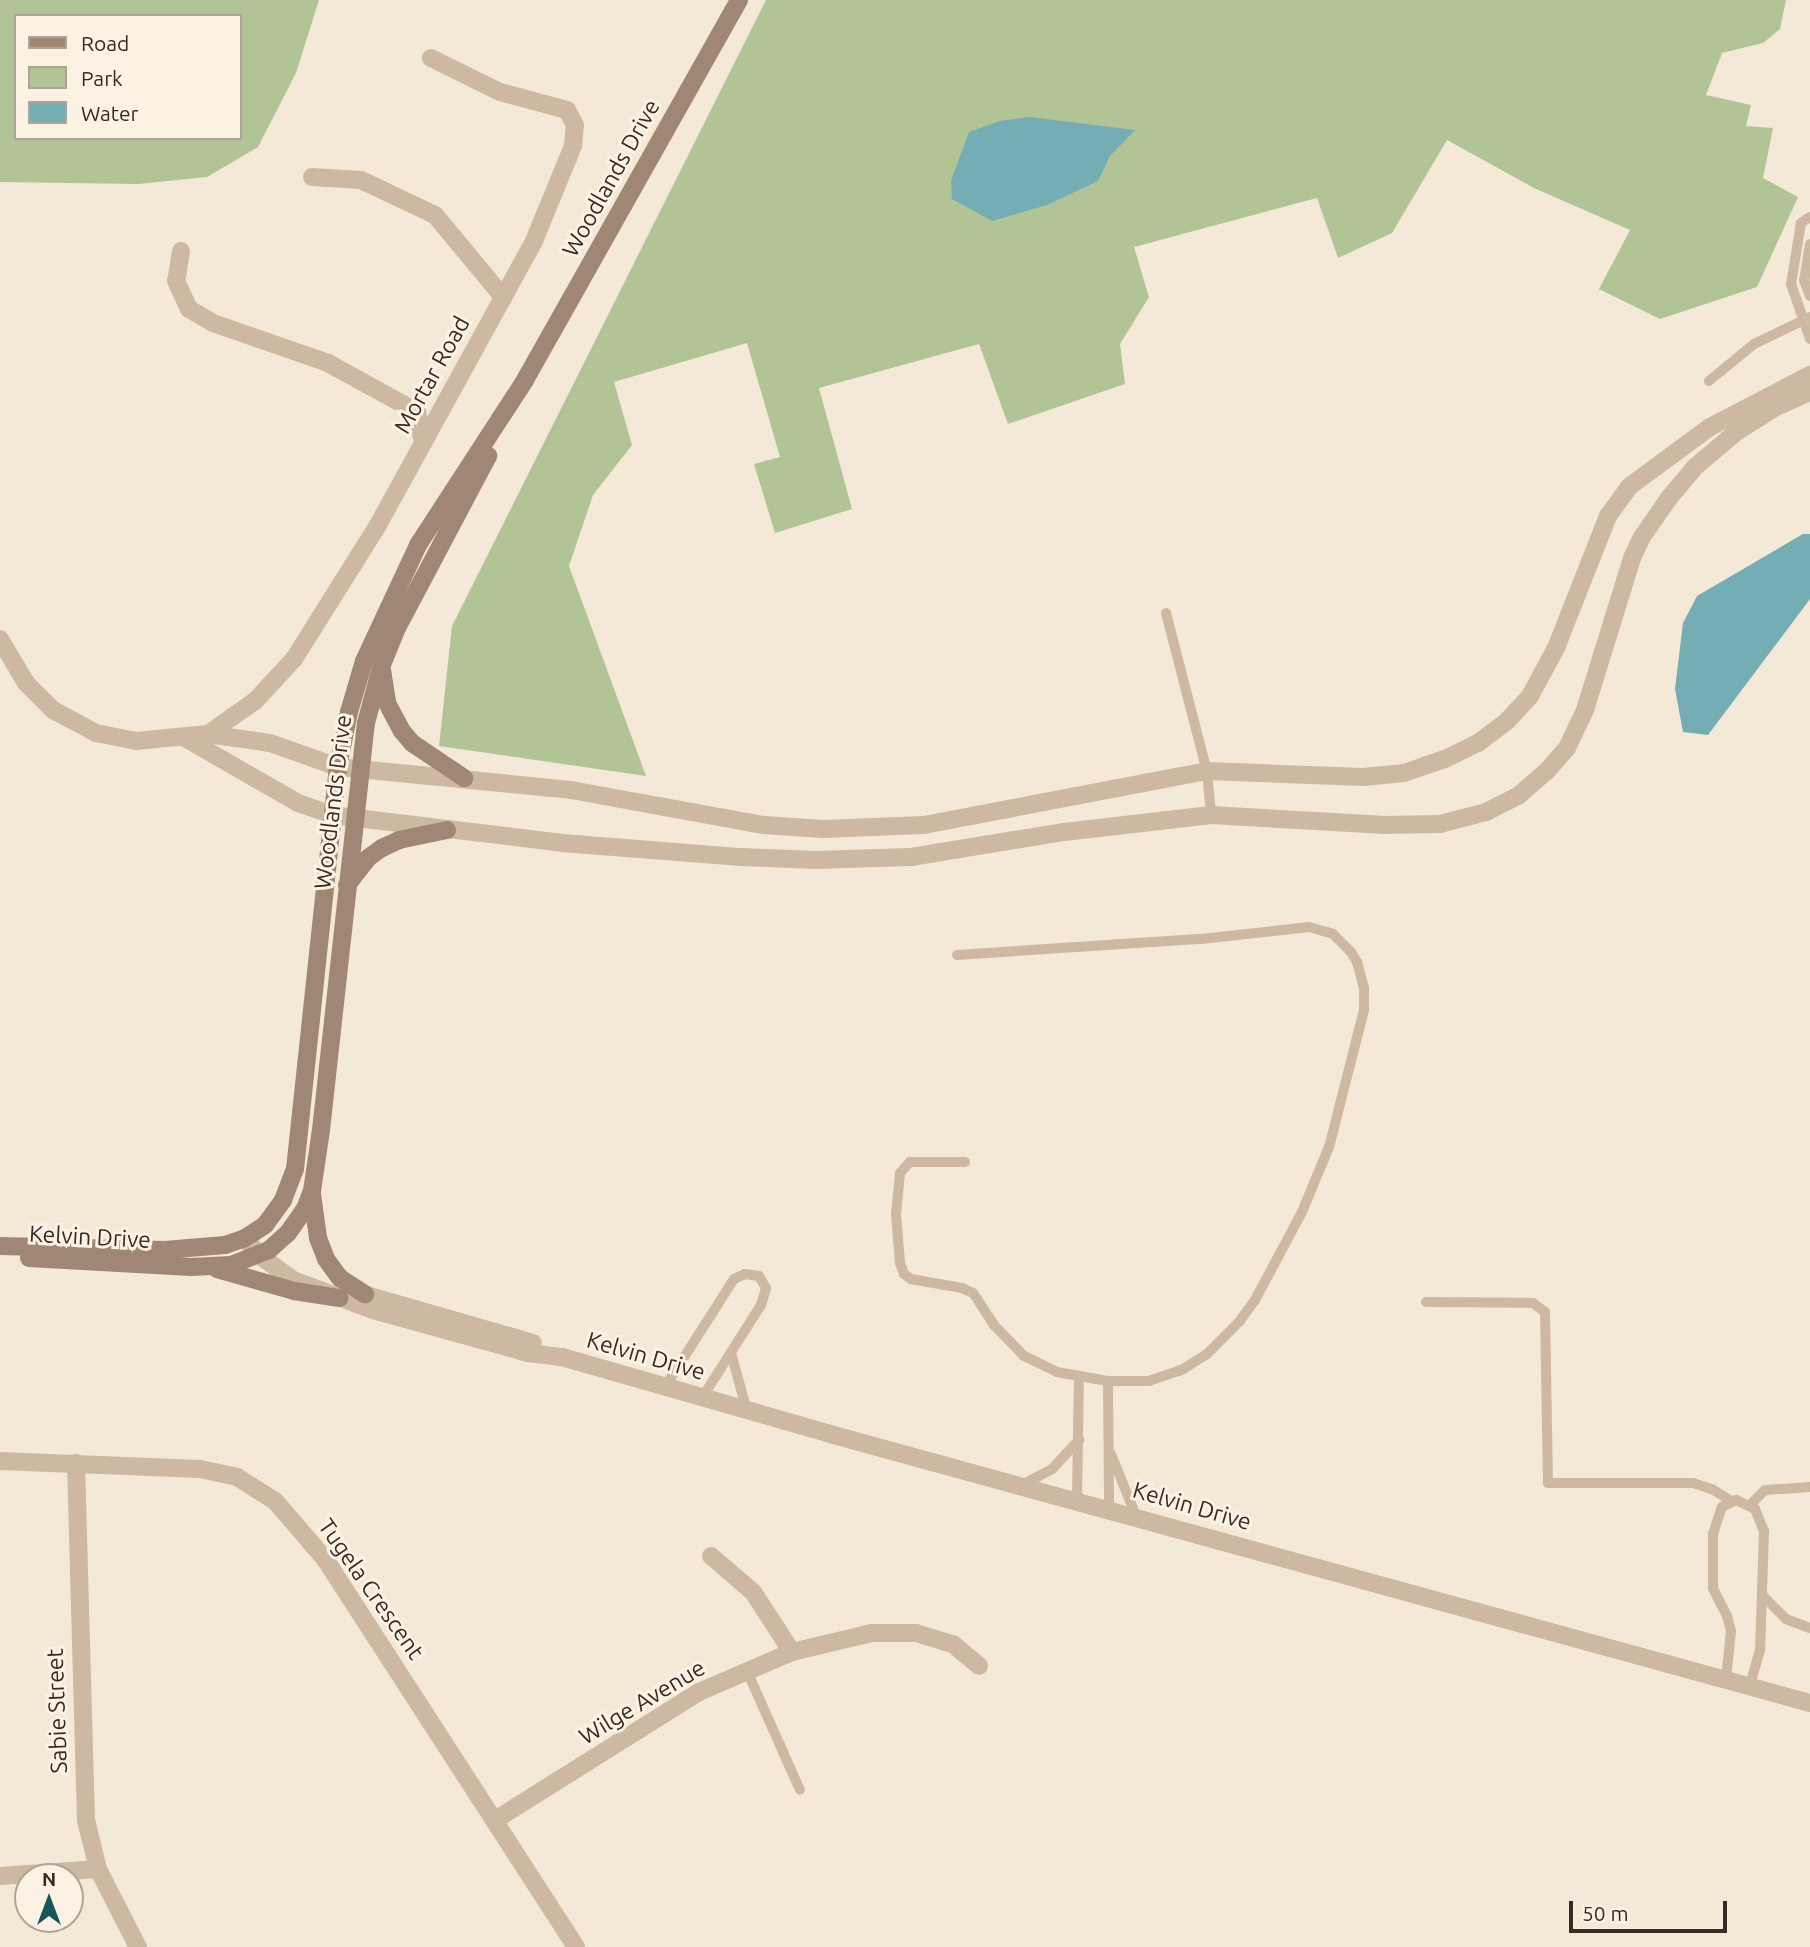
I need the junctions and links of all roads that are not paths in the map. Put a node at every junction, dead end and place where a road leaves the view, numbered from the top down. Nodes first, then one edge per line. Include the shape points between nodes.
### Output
1 (739, 0) edge
2 (431, 58) dead end
3 (312, 177) dead end
4 (1810, 215) edge
5 (1810, 247) edge
6 (1797, 248) junction
7 (181, 251) dead end
8 (1810, 296) edge
9 (503, 297) junction
10 (1806, 318) edge
11 (1810, 339) edge
12 (1810, 375) edge
13 (526, 380) junction
14 (1709, 381) dead end
15 (1810, 392) edge
16 (424, 442) junction
17 (1166, 613) dead end
18 (0, 639) edge
19 (381, 667) junction
20 (208, 734) junction
21 (185, 738) junction
22 (338, 767) junction
23 (359, 770) junction
24 (1207, 771) junction
25 (464, 778) junction
26 (332, 815) junction
27 (1211, 815) junction
28 (353, 818) junction
29 (447, 830) junction
30 (346, 888) junction
31 (957, 955) dead end
32 (965, 1162) dead end
33 (312, 1191) junction
34 (250, 1236) junction
35 (0, 1246) edge
36 (264, 1253) junction
37 (0, 1257) edge
38 (212, 1268) junction
39 (365, 1294) junction
40 (339, 1298) junction
41 (1426, 1302) dead end
42 (731, 1353) junction
43 (562, 1357) junction
44 (1079, 1378) junction
45 (1108, 1381) junction
46 (664, 1387) junction
47 (702, 1398) junction
48 (747, 1411) junction
49 (1079, 1440) junction
50 (1110, 1452) junction
51 (0, 1461) edge
52 (76, 1463) junction
53 (1022, 1485) junction
54 (1810, 1487) edge
55 (1077, 1500) junction
56 (1731, 1501) junction
57 (1750, 1505) junction
58 (1109, 1508) junction
59 (1136, 1516) junction
60 (711, 1556) dead end
61 (1764, 1597) junction
62 (1810, 1628) edge
63 (792, 1652) junction
64 (979, 1666) dead end
65 (747, 1671) junction
66 (1726, 1679) junction
67 (1750, 1686) junction
68 (1810, 1703) edge
69 (800, 1790) dead end
70 (495, 1820) junction
71 (99, 1869) junction
72 (0, 1876) edge
73 (138, 1947) edge
74 (576, 1947) edge

1 - 13 main road, Woodlands Drive
2 - 9 street, Mortar Road via 500,92 562,108 575,125 570,158
3 - 9 street via 361,180 435,215
4 - 6 lane via 1801,223
5 - 6 lane
5 - 8 lane via 1804,281
6 - 10 lane via 1791,284
7 - 16 street via 176,281 189,309 213,323 328,363 417,412
9 - 16 street, Mortar Road
10 - 11 lane
10 - 14 lane via 1754,344
12 - 24 street via 1710,427 1630,486 1608,516 1556,648 1530,696 1478,743 1404,772 1363,777
13 - 19 main road, Woodlands Drive via 507,423 454,514
13 - 22 main road, Woodlands Drive via 418,545 398,584 364,661
15 - 27 street via 1735,433 1695,467 1669,498 1632,558 1573,735 1547,771 1518,796 1486,813 1440,824
16 - 20 street, Mortar Road via 294,659 255,701
17 - 24 lane
18 - 21 street, Mortar Road via 38,698 68,720 121,739
19 - 23 main road, Woodlands Drive
19 - 25 main road via 387,703 402,731 412,743
20 - 21 street, Mortar Road
20 - 22 street via 270,743
21 - 26 street via 298,803
22 - 23 street
22 - 26 main road, Woodlands Drive
23 - 25 street
23 - 28 main road, Woodlands Drive
24 - 25 street via 924,825 872,829 764,825 571,790
24 - 27 lane
26 - 28 street
26 - 34 main road, Woodlands Drive via 295,1169 284,1200
27 - 29 street via 1064,832 911,857 815,860 562,843
28 - 29 street
28 - 30 main road, Woodlands Drive
29 - 30 main road via 382,848 368,858
30 - 33 main road, Woodlands Drive
31 - 45 lane via 1309,927 1332,934 1357,962 1364,1010 1329,1147 1302,1212 1255,1300 1207,1354 1181,1370 1149,1381
32 - 44 lane via 910,1162 900,1173 896,1214 904,1274 973,1293 994,1325 1024,1356
33 - 36 main road, Woodlands Drive via 296,1224
33 - 39 main road via 321,1250 340,1278
34 - 35 main road, Kelvin Drive via 214,1247 165,1250
34 - 36 street, Kelvin Drive
36 - 38 main road, Kelvin Drive
36 - 39 street, Kelvin Drive via 306,1274
36 - 40 street, Kelvin Drive via 293,1280
37 - 38 main road, Kelvin Drive
38 - 40 main road via 294,1291
39 - 43 street, Kelvin Drive via 539,1345
40 - 43 street, Kelvin Drive via 517,1350
41 - 56 lane via 1533,1303 1545,1312 1548,1483 1693,1483
42 - 46 lane via 764,1299 765,1284 752,1274 734,1279
42 - 47 lane
42 - 48 lane
43 - 46 street, Kelvin Drive
44 - 45 lane
44 - 49 lane
45 - 50 lane
46 - 47 street, Kelvin Drive
47 - 48 street, Kelvin Drive
48 - 53 street, Kelvin Drive
49 - 53 lane via 1052,1469
49 - 55 lane
50 - 58 lane
50 - 59 lane
51 - 52 street, Tugela Crescent
52 - 70 street, Tugela Crescent via 200,1469 237,1477 275,1501 325,1559
52 - 71 street, Sabie Street via 86,1820
53 - 55 street, Kelvin Drive
54 - 57 lane via 1765,1490
55 - 58 street, Kelvin Drive
56 - 57 lane
56 - 66 lane via 1716,1518 1712,1546 1713,1588 1731,1631
57 - 61 lane via 1764,1531
58 - 59 street, Kelvin Drive
59 - 66 street, Kelvin Drive
60 - 63 street via 752,1592
61 - 62 lane via 1786,1619
61 - 67 lane via 1760,1650
63 - 64 street, Wilge Avenue via 872,1633 916,1633 953,1644
63 - 65 street, Wilge Avenue
65 - 69 lane
65 - 70 street, Wilge Avenue via 699,1692
66 - 67 street, Kelvin Drive
67 - 68 street, Kelvin Drive
70 - 74 street, Tugela Crescent
71 - 72 street
71 - 73 street, Sabie Street

